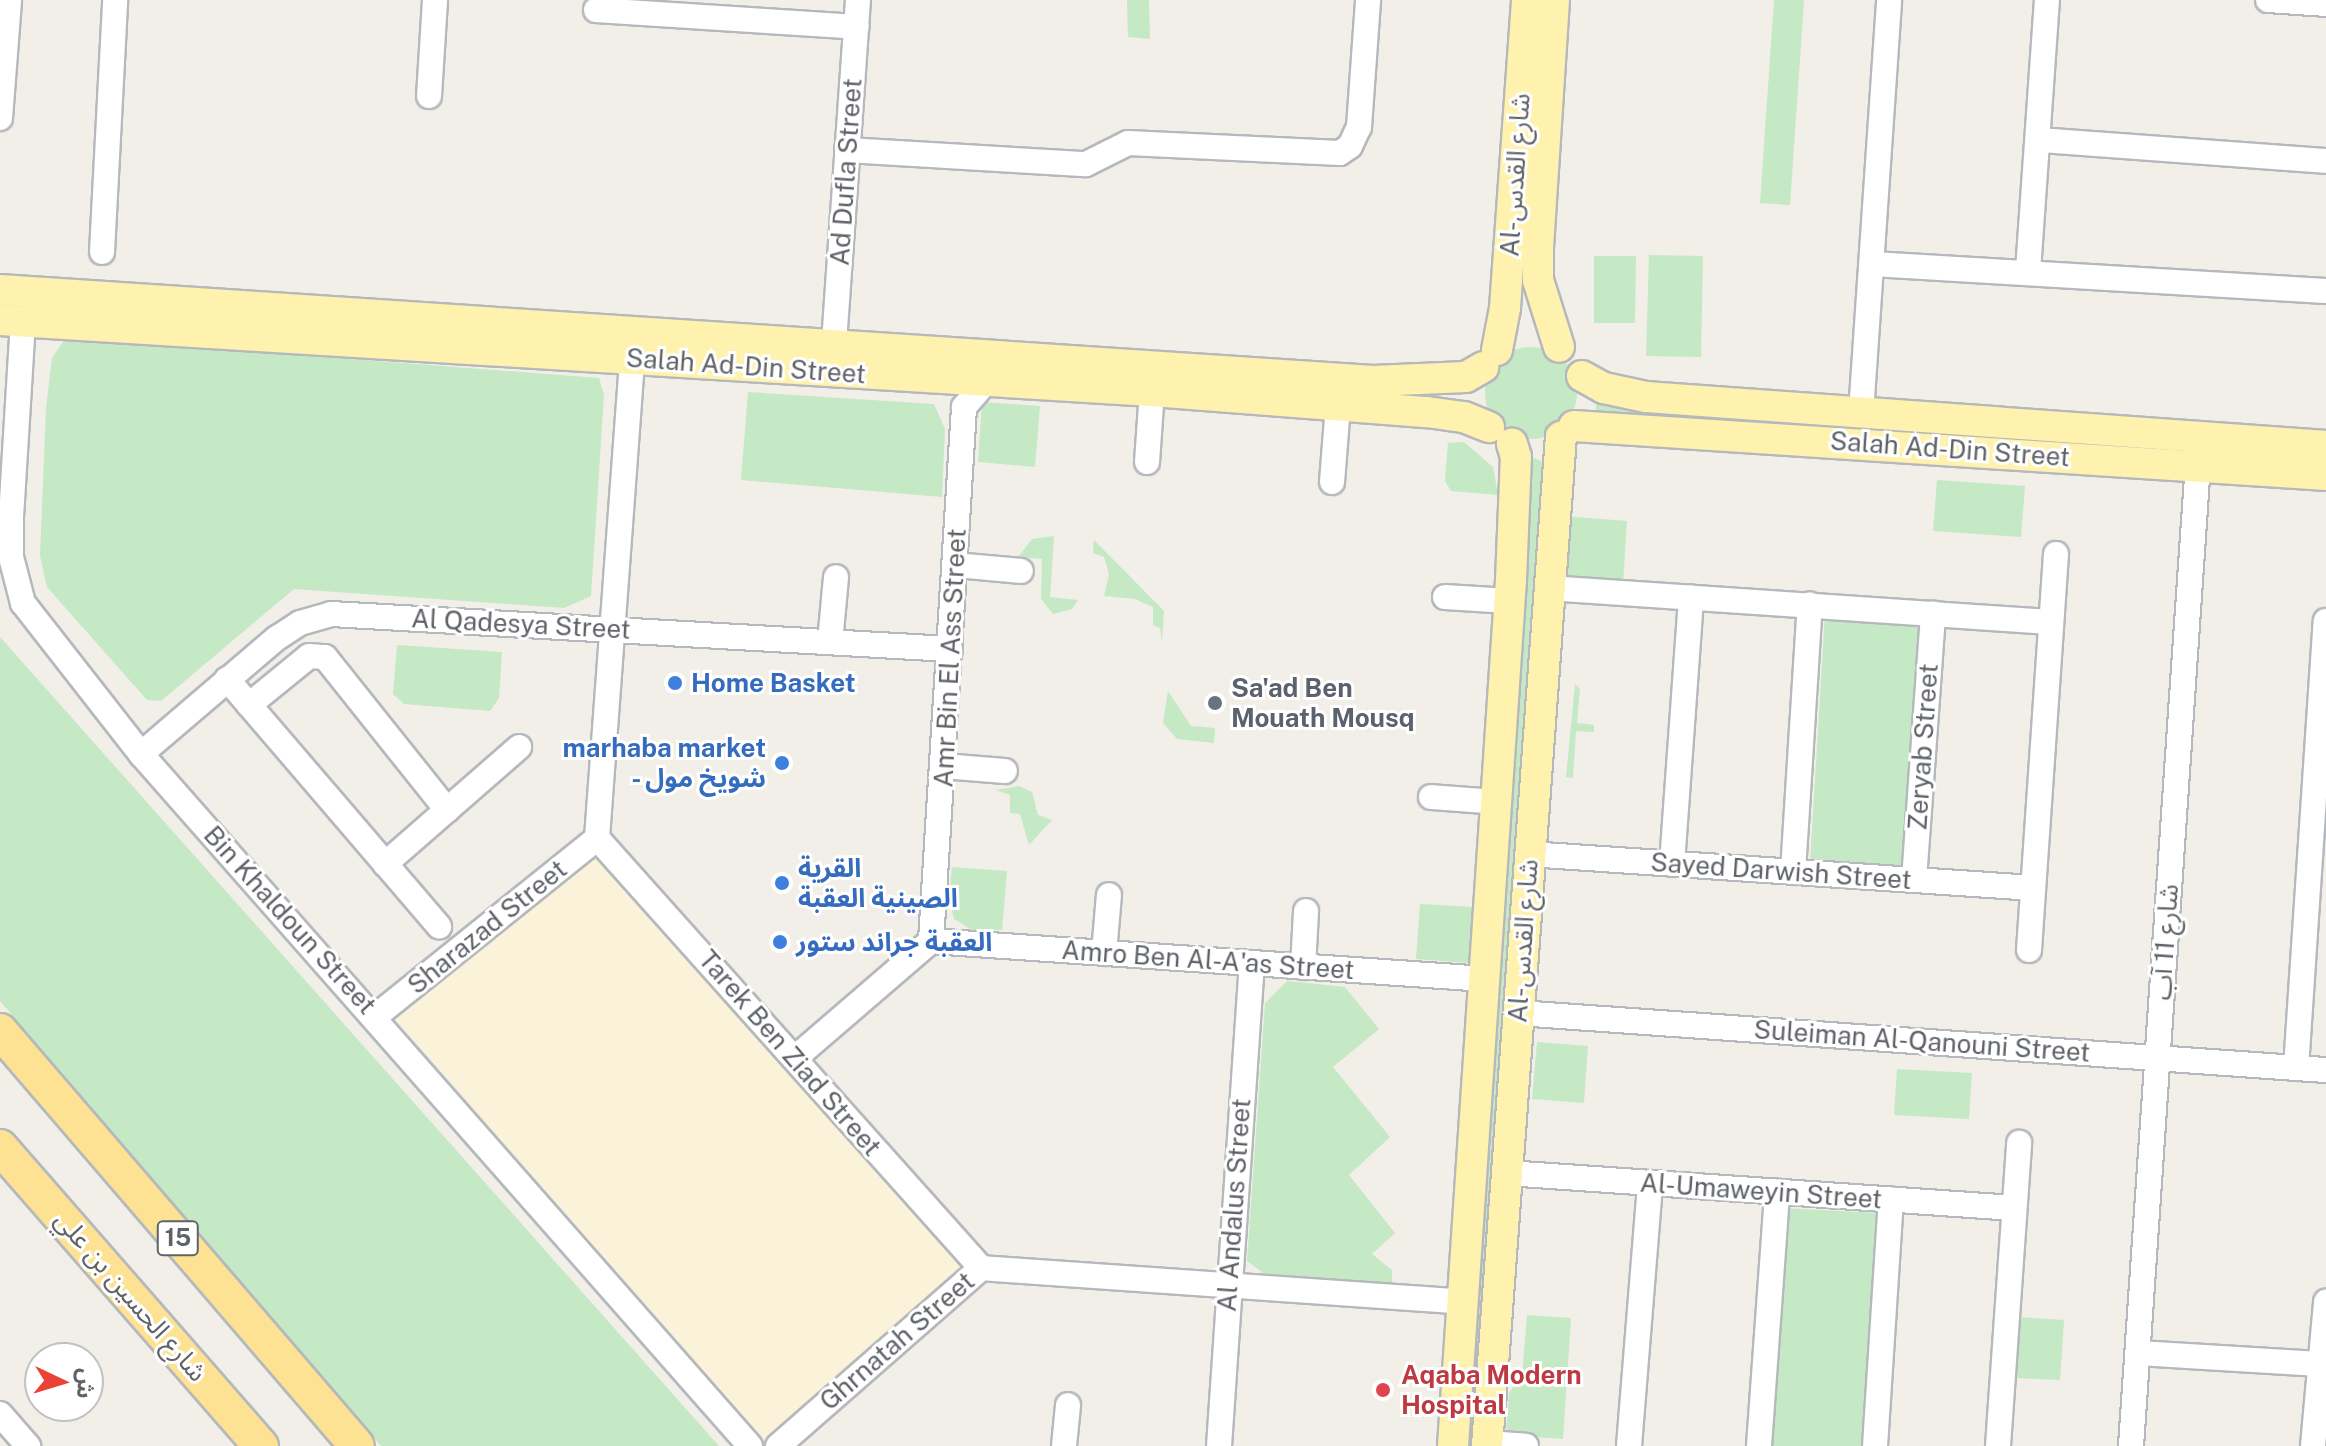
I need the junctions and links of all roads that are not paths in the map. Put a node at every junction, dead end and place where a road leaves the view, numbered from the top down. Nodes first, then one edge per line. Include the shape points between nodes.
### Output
1 (9, 0) edge
2 (115, 0) edge
3 (435, 0) edge
4 (858, 0) edge
5 (1368, 0) edge
6 (1527, 0) edge
7 (1554, 0) edge
8 (1889, 0) edge
9 (2047, 0) edge
10 (2268, 0) edge
11 (2320, 2) edge
12 (596, 10) dead end
13 (856, 27) junction
14 (429, 96) dead end
15 (0, 118) edge
16 (2040, 140) junction
17 (847, 150) junction
18 (2326, 161) edge
19 (102, 252) dead end
20 (1872, 264) junction
21 (2028, 271) junction
22 (0, 290) edge
23 (2326, 291) edge
24 (11, 320) edge
25 (320, 324) junction
26 (834, 343) junction
27 (1559, 347) junction
28 (632, 358) junction
29 (1490, 358) junction
30 (1582, 376) junction
31 (1188, 382) junction
32 (985, 383) junction
33 (1152, 391) junction
34 (1338, 406) junction
35 (1861, 413) junction
36 (1567, 432) junction
37 (1501, 436) junction
38 (2326, 446) edge
39 (2199, 452) junction
40 (1147, 462) dead end
41 (2326, 475) edge
42 (1332, 482) dead end
43 (2056, 554) dead end
44 (955, 565) junction
45 (1021, 571) dead end
46 (836, 577) dead end
47 (1548, 588) junction
48 (1445, 597) dead end
49 (1691, 598) junction
50 (1509, 601) junction
51 (1810, 605) junction
52 (1933, 614) junction
53 (2050, 622) junction
54 (613, 630) junction
55 (2326, 632) edge
56 (830, 642) junction
57 (950, 649) junction
58 (227, 679) junction
59 (249, 705) junction
60 (519, 747) dead end
61 (141, 754) junction
62 (943, 766) junction
63 (1005, 771) dead end
64 (1431, 797) dead end
65 (1497, 802) junction
66 (447, 810) junction
67 (597, 838) junction
68 (1528, 854) junction
69 (385, 864) junction
70 (1672, 864) junction
71 (1793, 872) junction
72 (1914, 880) junction
73 (2033, 888) junction
74 (1109, 895) dead end
75 (1306, 911) dead end
76 (2316, 911) edge
77 (439, 926) dead end
78 (931, 941) junction
79 (2029, 950) dead end
80 (1104, 953) junction
81 (1252, 963) junction
82 (1303, 967) junction
83 (1485, 979) junction
84 (1518, 1013) junction
85 (376, 1016) junction
86 (0, 1031) edge
87 (795, 1058) junction
88 (2157, 1058) junction
89 (2296, 1068) junction
90 (2326, 1070) edge
91 (2019, 1143) dead end
92 (1, 1149) edge
93 (1507, 1173) junction
94 (1650, 1183) junction
95 (1777, 1192) junction
96 (1891, 1200) junction
97 (2014, 1208) junction
98 (981, 1268) junction
99 (1228, 1289) junction
100 (1463, 1302) junction
101 (2326, 1302) edge
102 (2138, 1353) junction
103 (2320, 1364) junction
104 (1068, 1405) dead end
105 (0, 1414) edge
106 (2317, 1439) edge
107 (352, 1445) edge
108 (1487, 1445) edge
109 (28, 1446) edge
110 (261, 1446) edge
111 (750, 1446) edge
112 (778, 1446) edge
113 (1064, 1446) edge
114 (1219, 1446) edge
115 (1453, 1446) edge
116 (1526, 1446) edge
117 (1629, 1446) edge
118 (1759, 1446) edge
119 (1875, 1446) edge
120 (1998, 1446) edge
121 (2131, 1446) edge

1 - 15 street
2 - 19 street
3 - 14 street
4 - 13 street, Ad Dufla Street
5 - 17 street via 1359,127 1346,151 1332,156 1128,143 1086,164
6 - 29 main road, Al-شارع القدس via 1505,308
7 - 27 main road, Al-شارع القدس via 1538,280
8 - 20 street
9 - 16 street
10 - 11 street
12 - 13 street
13 - 17 street, Ad Dufla Street
16 - 18 street
16 - 21 street
17 - 26 street, Ad Dufla Street
20 - 21 street
20 - 35 street
21 - 23 street
22 - 25 main road, Salah Ad-Din Street
24 - 25 main road, Salah Ad-Din Street
24 - 61 street, Bin Khaldoun Street via 15,579 38,624
25 - 26 main road, Salah Ad-Din Street
25 - 28 main road, Salah Ad-Din Street
26 - 31 main road, Salah Ad-Din Street
27 - 29 main road via 1528,338
27 - 30 main road
28 - 32 main road, Salah Ad-Din Street
28 - 54 street
29 - 31 main road, Salah Ad-Din Street via 1466,377 1404,383
29 - 37 main road via 1477,398
30 - 35 main road, Salah Ad-Din Street via 1604,388 1646,397
30 - 36 main road via 1584,402
31 - 33 main road, Salah Ad-Din Street
31 - 34 main road, Salah Ad-Din Street
32 - 33 main road, Salah Ad-Din Street
32 - 44 street, Amr Bin El Ass Street via 964,407
33 - 40 street
34 - 37 main road, Salah Ad-Din Street via 1464,417
34 - 42 street
35 - 39 main road, Salah Ad-Din Street
36 - 37 main road via 1529,447
36 - 39 main road, Salah Ad-Din Street
36 - 47 main road, Al-شارع القدس
37 - 50 main road, Al-شارع القدس via 1516,457
38 - 39 main road, Salah Ad-Din Street
39 - 41 main road, Salah Ad-Din Street
39 - 88 street, شارع 11 آب
43 - 53 street
44 - 45 street
44 - 57 street, Amr Bin El Ass Street
46 - 56 street
47 - 49 street
47 - 68 main road, Al-شارع القدس
48 - 50 street
49 - 51 street
49 - 70 street
50 - 65 main road, Al-شارع القدس
51 - 52 street
51 - 71 street
52 - 53 street
52 - 72 street, Zeryab Street
53 - 73 street
54 - 56 street, Al Qadesya Street
54 - 58 street, Al Qadesya Street via 331,614 300,623
54 - 67 street
55 - 76 street
56 - 57 street, Al Qadesya Street
57 - 62 street, Amr Bin El Ass Street
58 - 59 street
58 - 61 street, Al Qadesya Street
59 - 66 street via 309,656 325,657
59 - 69 street
60 - 66 street
61 - 85 street, Bin Khaldoun Street
62 - 63 street
62 - 78 street, Amr Bin El Ass Street
64 - 65 street
65 - 83 main road, Al-شارع القدس
66 - 69 street
67 - 85 street, Sharazad Street
67 - 87 street, Tarek Ben Ziad Street
68 - 70 street, Sayed Darwish Street
68 - 84 main road, Al-شارع القدس
69 - 77 street
70 - 71 street, Sayed Darwish Street
71 - 72 street, Sayed Darwish Street
72 - 73 street, Sayed Darwish Street
73 - 79 street
74 - 80 street
75 - 82 street
76 - 89 street
78 - 80 street, Amro Ben Al-A'as Street
78 - 87 street
80 - 81 street, Amro Ben Al-A'as Street
81 - 82 street, Amro Ben Al-A'as Street
81 - 99 street, Al Andalus Street
82 - 83 street, Amro Ben Al-A'as Street
83 - 100 main road, Al-شارع القدس
84 - 88 street, Suleiman Al-Qanouni Street
84 - 93 main road, Al-شارع القدس
85 - 111 street, Bin Khaldoun Street
86 - 107 highway, 15
87 - 98 street, Tarek Ben Ziad Street
88 - 89 street, Suleiman Al-Qanouni Street
88 - 102 street, شارع 11 آب
89 - 90 street, Suleiman Al-Qanouni Street
91 - 97 street
92 - 110 highway, شارع الحسين بن علي
93 - 94 street, Al-Umaweyin Street
93 - 108 main road, Al-شارع القدس
94 - 95 street, Al-Umaweyin Street
94 - 117 street
95 - 96 street, Al-Umaweyin Street
95 - 118 street
96 - 97 street, Al-Umaweyin Street
96 - 119 street
97 - 120 street
98 - 99 street
98 - 112 street, Ghrnatah Street
99 - 100 street
99 - 114 street, Al Andalus Street
100 - 115 main road, Al-شارع القدس
101 - 103 street
102 - 103 street
102 - 121 street, شارع 11 آب
103 - 106 street
104 - 113 street
105 - 109 street
108 - 116 street

